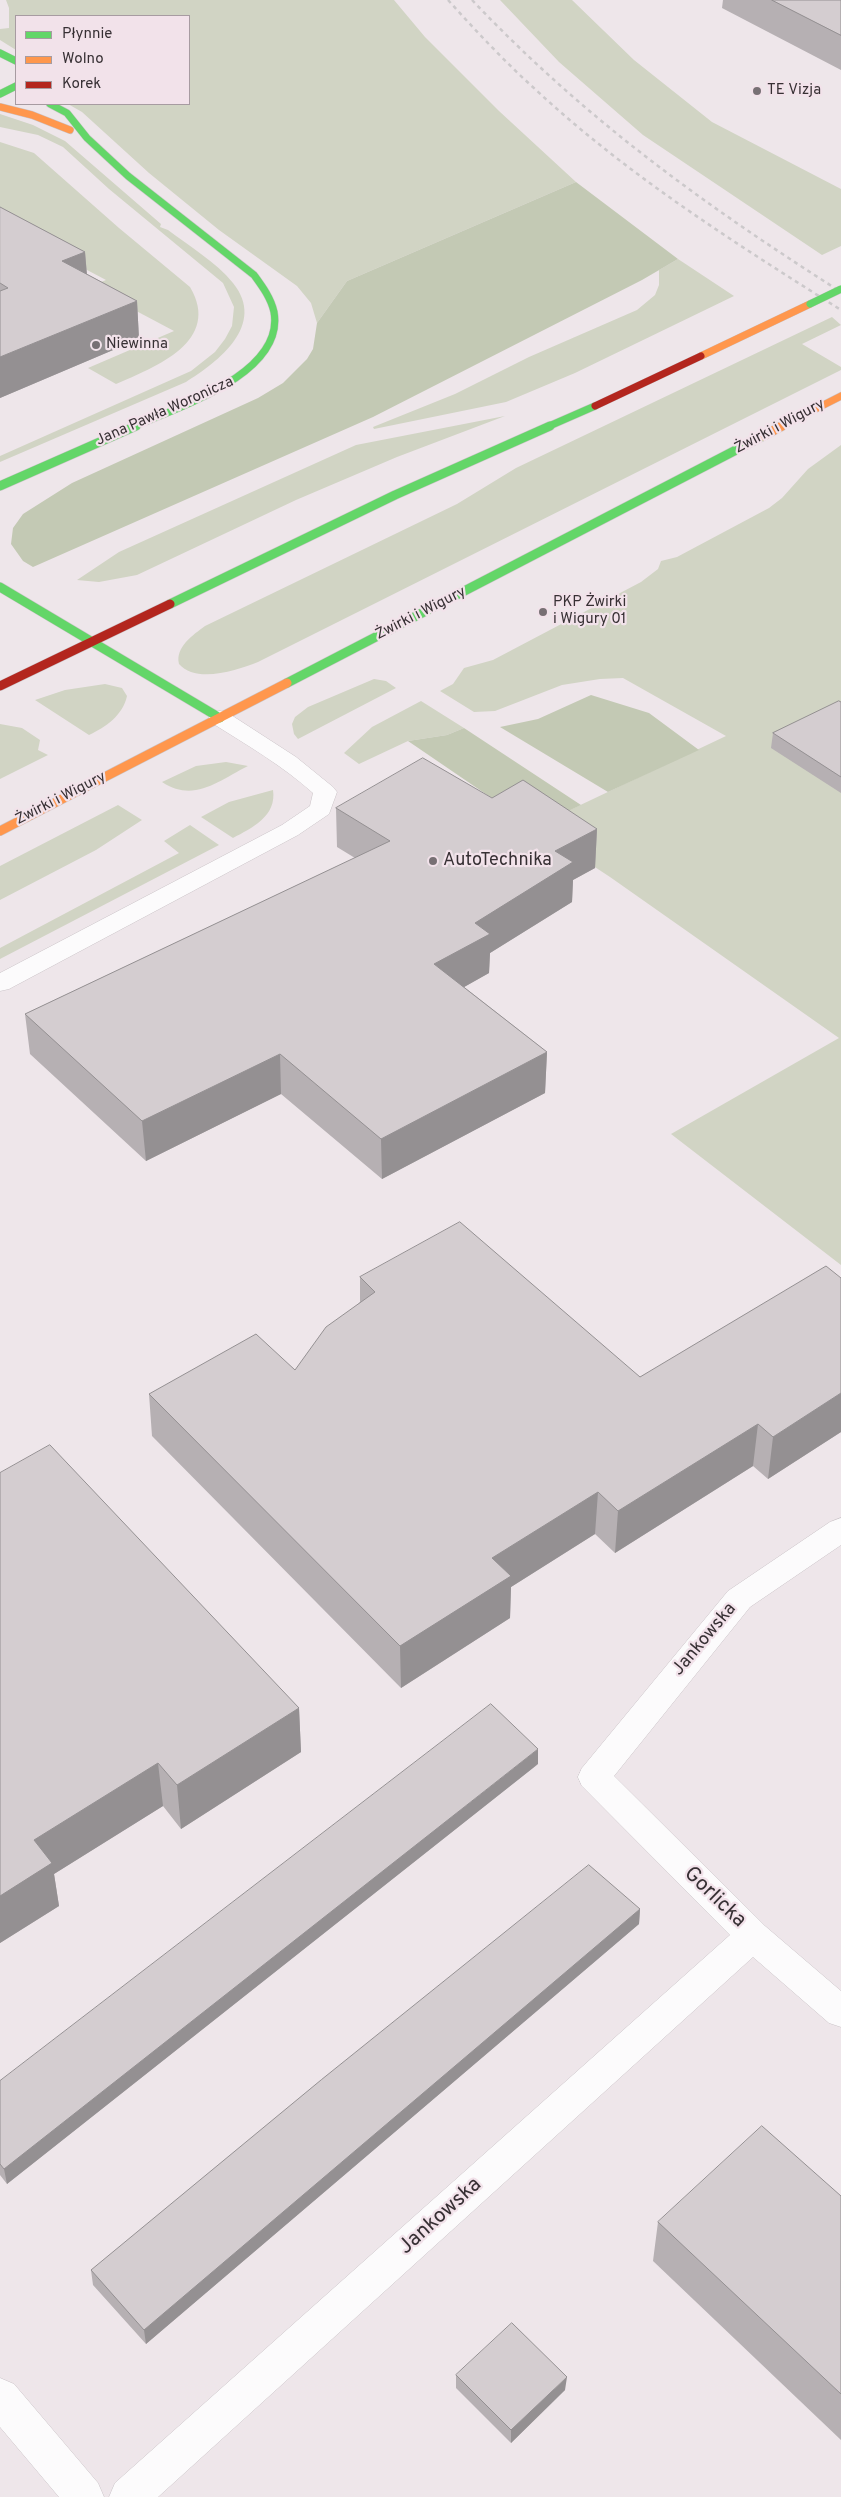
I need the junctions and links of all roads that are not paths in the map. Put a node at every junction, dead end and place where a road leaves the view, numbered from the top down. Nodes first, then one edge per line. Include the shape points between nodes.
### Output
1 (0, 54) edge
2 (15, 61) edge
3 (15, 86) edge
4 (0, 94) edge
5 (52, 105) edge
6 (0, 107) edge
7 (87, 138) junction
8 (841, 289) edge
9 (837, 398) edge
10 (0, 486) edge
11 (0, 587) edge
12 (91, 641) junction
13 (0, 686) edge
14 (220, 718) junction
15 (0, 830) edge
16 (0, 983) edge
17 (841, 1530) edge
18 (594, 1777) joint
19 (753, 1936) junction
20 (841, 2012) edge
21 (0, 2397) edge
22 (84, 2497) edge
23 (129, 2497) edge

1 - 2 main road
3 - 4 main road
5 - 7 main road, Jana Pawła Woronicza via 67,113
6 - 7 main road, Jana Pawła Woronicza via 47,120
7 - 10 main road, Jana Pawła Woronicza via 135,182 254,275 267,291 276,321 263,356 239,379
8 - 12 main road, bridge via 615,397 386,499
9 - 14 main road, Żwirki i Wigury
11 - 12 main road
12 - 13 main road
12 - 14 main road
14 - 15 main road, Żwirki i Wigury
14 - 16 street via 316,783 325,792 321,809 307,821
17 - 18 street, Jankowska via 739,1599
18 - 19 street, Gorlicka
19 - 20 street, Gorlicka
19 - 23 street, Jankowska
21 - 22 street

